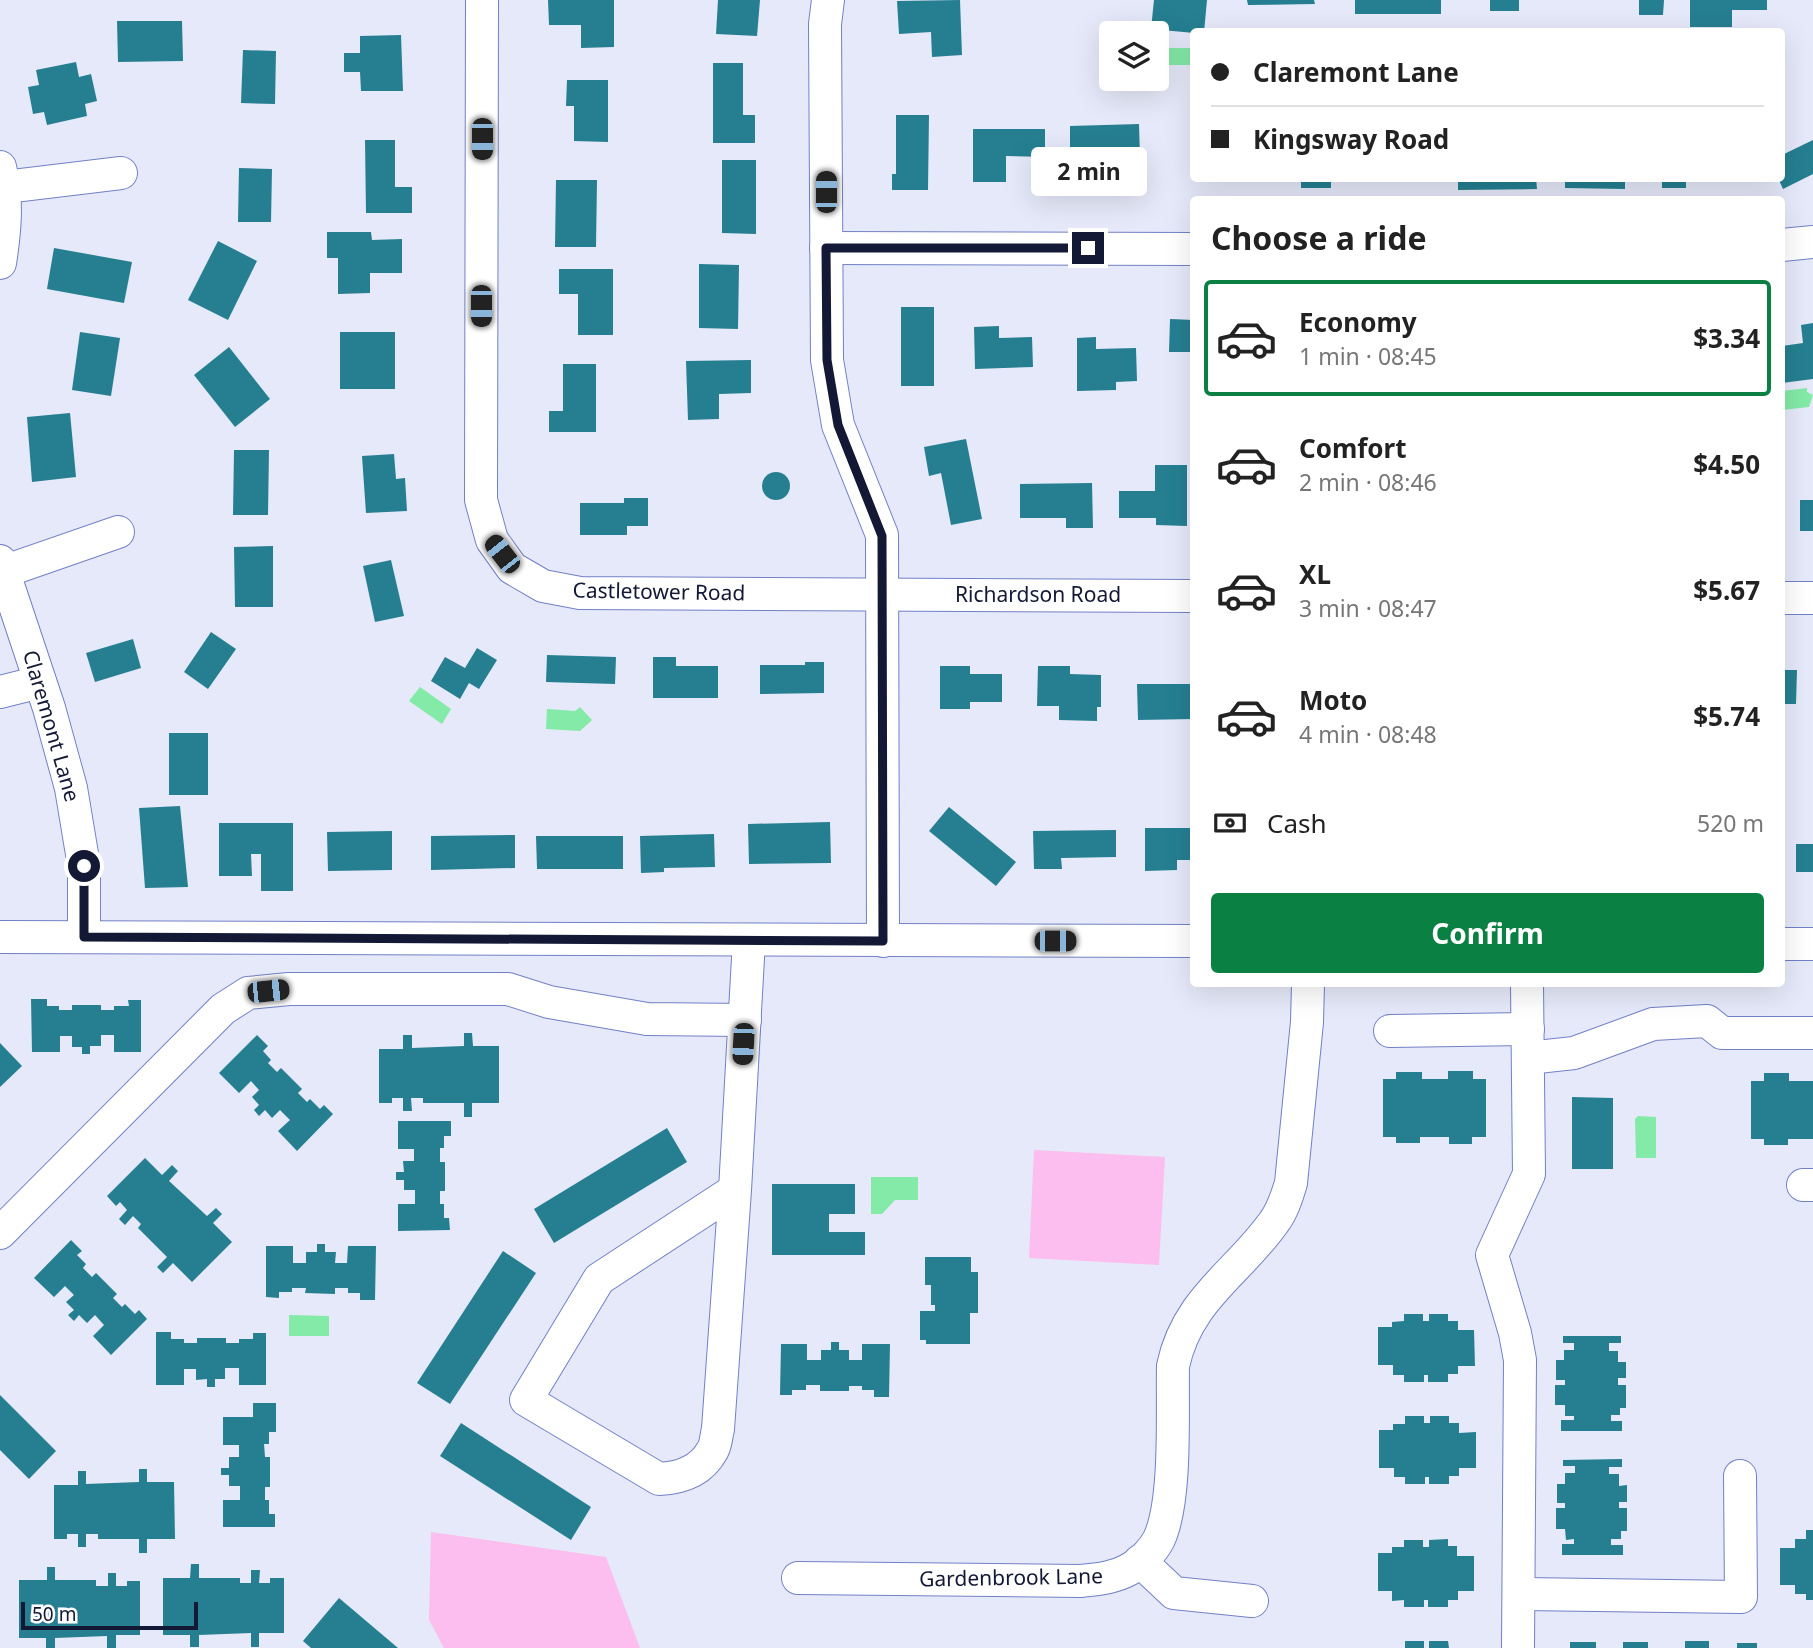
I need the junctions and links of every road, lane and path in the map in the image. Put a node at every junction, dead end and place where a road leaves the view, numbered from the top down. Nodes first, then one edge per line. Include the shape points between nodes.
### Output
1 (482, 0) edge
2 (828, 0) edge
3 (121, 173) dead end
4 (2, 177) edge
5 (1813, 242) edge
6 (1785, 245) edge
7 (826, 248) junction
8 (1190, 249) edge
9 (0, 263) edge
10 (118, 532) dead end
11 (2, 566) edge
12 (883, 595) junction
13 (1190, 596) edge
14 (1785, 598) edge
15 (1813, 598) edge
16 (40, 682) junction
17 (0, 692) edge
18 (0, 937) edge
19 (84, 937) junction
20 (750, 940) junction
21 (883, 941) junction
22 (1190, 941) edge
23 (1785, 944) edge
24 (1813, 944) edge
25 (1308, 987) edge
26 (1527, 987) edge
27 (745, 1020) junction
28 (1390, 1031) dead end
29 (1813, 1033) edge
30 (1528, 1044) junction
31 (735, 1190) junction
32 (0, 1233) edge
33 (1740, 1476) dead end
34 (1140, 1561) junction
35 (798, 1578) dead end
36 (1519, 1594) junction
37 (1252, 1601) dead end
38 (1518, 1648) edge

1 - 12 street, Castletower Road via 481,500 492,540 512,568 543,586 580,593
2 - 7 street
3 - 4 street
4 - 9 street via 5,236
5 - 6 street
7 - 8 street
7 - 12 street via 827,360 838,425 882,536
10 - 11 street
11 - 16 street, Claremont Lane
12 - 13 street, Richardson Road
12 - 21 street
14 - 15 street
16 - 17 street
16 - 19 street, Claremont Lane via 71,788 84,866
18 - 19 street
19 - 20 street
20 - 21 street
20 - 27 street
21 - 22 street
23 - 24 street
25 - 34 street, Gardenbrook Lane via 1291,1183 1274,1223 1187,1322 1177,1347 1164,1521 1158,1540
26 - 30 street
27 - 31 street
27 - 32 street via 647,1019 549,1002 509,989 248,993 223,1009
28 - 30 street
29 - 30 street via 1723,1032 1707,1021 1653,1024 1574,1053
30 - 36 street via 1529,1174 1492,1255 1520,1360
31 - 31 street via 713,1451 695,1470 659,1479 526,1400 599,1279
33 - 36 street via 1741,1597
34 - 35 street, Gardenbrook Lane via 1111,1577 1081,1581
34 - 37 street via 1174,1593
36 - 38 street

